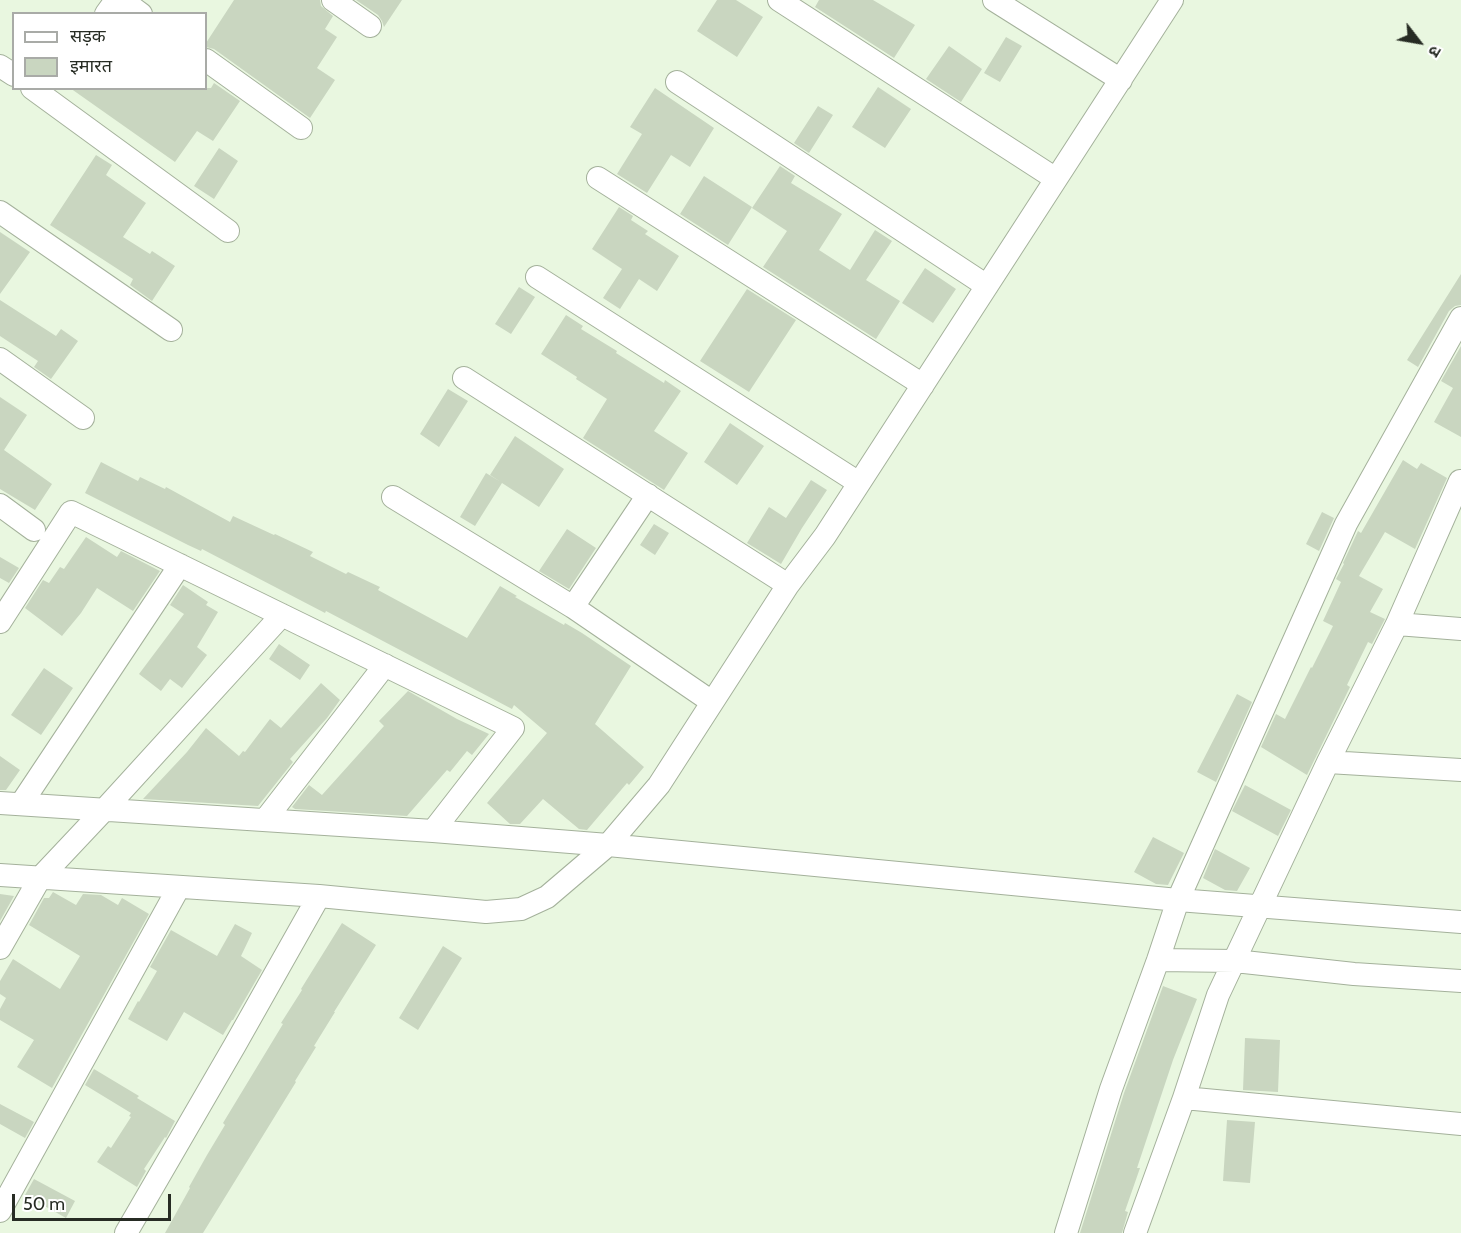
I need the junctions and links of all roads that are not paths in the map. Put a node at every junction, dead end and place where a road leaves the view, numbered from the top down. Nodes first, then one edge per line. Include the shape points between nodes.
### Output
1 (122, 0) edge
2 (333, 0) edge
3 (779, 0) edge
4 (994, 0) edge
5 (1172, 0) edge
6 (138, 12) edge
7 (370, 26) dead end
8 (207, 61) edge
9 (1120, 80) junction
10 (677, 82) dead end
11 (42, 91) edge
12 (301, 128) dead end
13 (598, 178) dead end
14 (1056, 179) junction
15 (0, 212) edge
16 (228, 231) dead end
17 (537, 277) dead end
18 (987, 286) junction
19 (1461, 318) edge
20 (171, 330) dead end
21 (0, 359) edge
22 (464, 378) dead end
23 (923, 384) junction
24 (83, 418) dead end
25 (1460, 481) edge
26 (859, 483) junction
27 (648, 495) junction
28 (393, 497) dead end
29 (0, 506) edge
30 (34, 530) dead end
31 (180, 565) junction
32 (788, 585) junction
33 (573, 607) junction
34 (282, 615) junction
35 (0, 622) edge
36 (1397, 624) junction
37 (1461, 629) edge
38 (384, 665) junction
39 (712, 702) junction
40 (1328, 762) junction
41 (1461, 770) edge
42 (11, 804) edge
43 (105, 809) junction
44 (265, 820) junction
45 (433, 831) junction
46 (609, 845) junction
47 (0, 875) edge
48 (40, 878) junction
49 (179, 887) junction
50 (319, 896) junction
51 (1178, 900) junction
52 (1259, 906) junction
53 (1461, 922) edge
54 (0, 948) edge
55 (1158, 960) junction
56 (1235, 961) junction
57 (1461, 981) edge
58 (1184, 1098) junction
59 (1461, 1124) edge
60 (0, 1211) edge
61 (126, 1233) edge
62 (1066, 1233) edge
63 (1135, 1233) edge

1 - 6 street
2 - 7 street
3 - 14 street
4 - 9 street
5 - 9 street
8 - 12 street
9 - 14 street
10 - 18 street
11 - 16 street
13 - 23 street
14 - 18 street
15 - 20 street
17 - 26 street
18 - 23 street
19 - 51 street via 1346,524
21 - 24 street
22 - 27 street
23 - 26 street
25 - 36 street
26 - 32 street
27 - 32 street
27 - 33 street
28 - 33 street
29 - 30 street
31 - 34 street
31 - 35 street via 71,512
31 - 42 street
32 - 39 street
33 - 39 street
34 - 38 street
34 - 43 street
36 - 37 street
36 - 40 street
38 - 44 street
38 - 45 street via 513,728
39 - 46 street via 659,785
40 - 41 street
40 - 52 street
42 - 43 street
43 - 44 street
43 - 48 street
44 - 45 street
45 - 46 street
46 - 50 street via 547,897 520,909 486,912
46 - 51 street
47 - 48 street
48 - 49 street
48 - 54 street
49 - 50 street
49 - 60 street
50 - 61 street
51 - 52 street
51 - 55 street
52 - 53 street
52 - 56 street
55 - 56 street
55 - 62 street via 1111,1089
56 - 57 street
56 - 58 street via 1218,995
58 - 59 street
58 - 63 street

